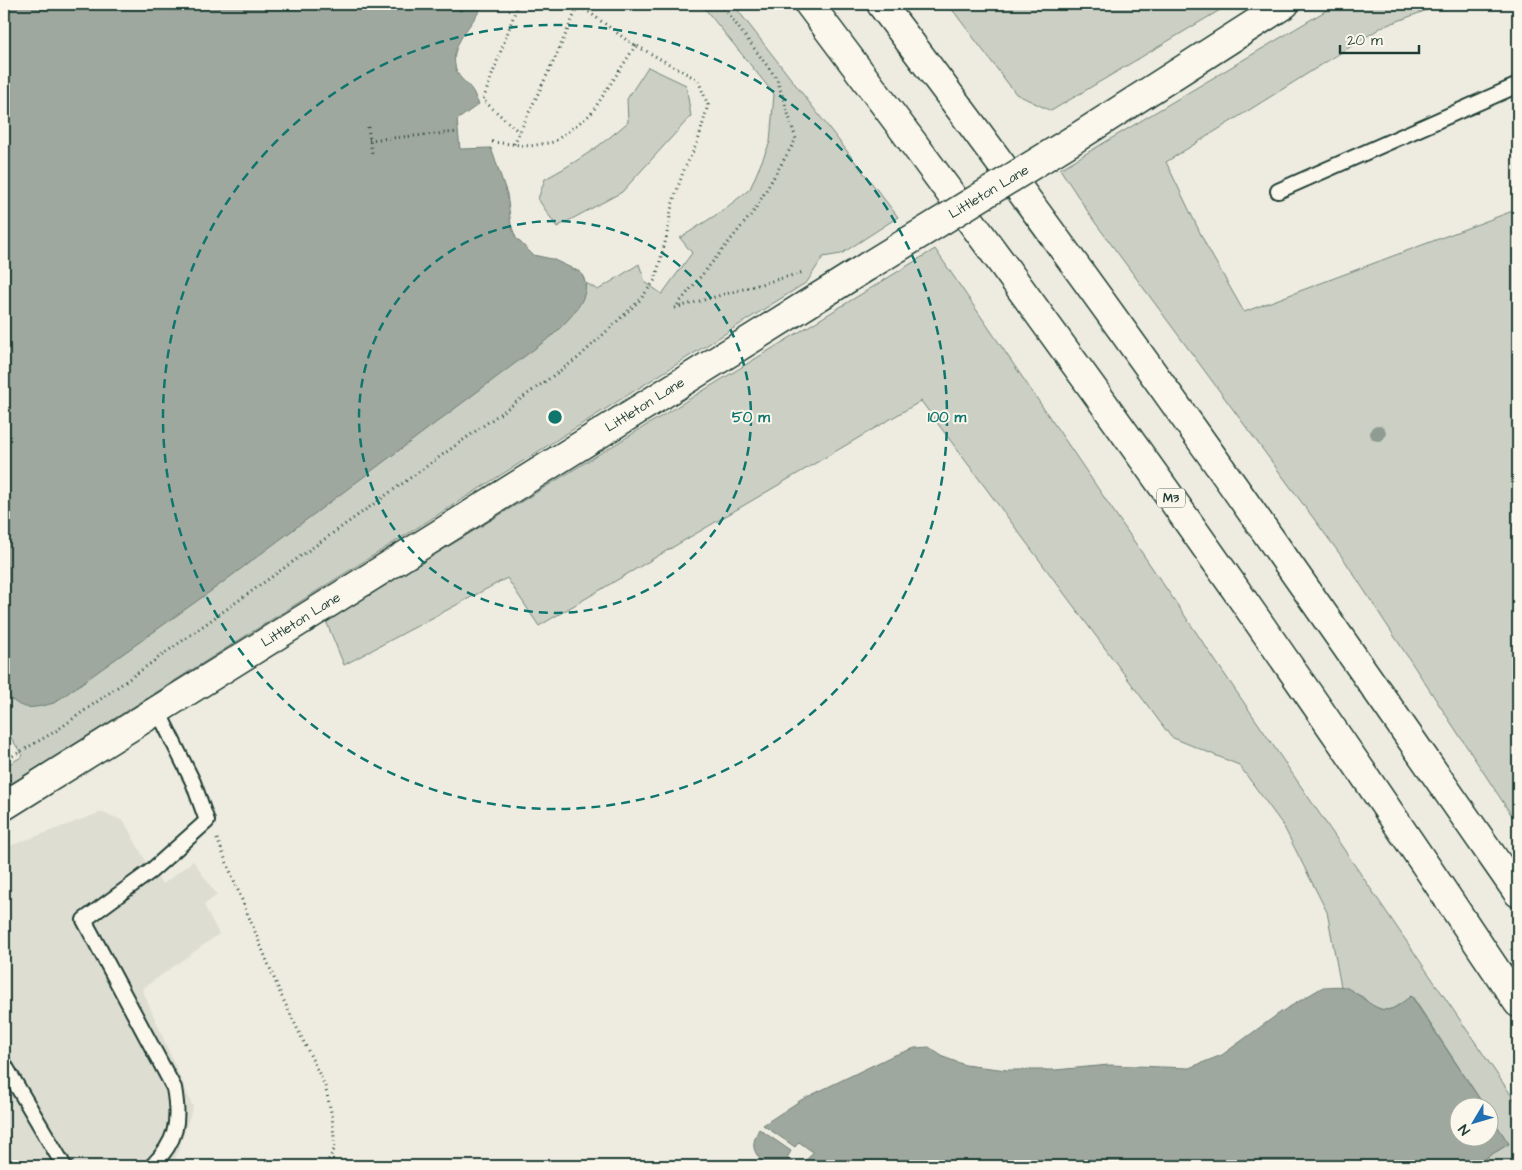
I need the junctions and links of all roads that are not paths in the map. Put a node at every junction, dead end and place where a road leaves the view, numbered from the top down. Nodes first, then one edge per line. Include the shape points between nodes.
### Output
1 (808, 4) edge
2 (881, 4) edge
3 (1285, 4) edge
4 (1518, 85) edge
5 (1278, 191) dead end
6 (158, 711) junction
7 (4, 806) edge
8 (1518, 893) edge
9 (1518, 1003) edge
10 (4, 1064) edge
11 (64, 1166) edge
12 (152, 1166) edge

1 - 9 main road, M3 via 1208,548
2 - 8 main road via 974,125 1129,341
3 - 6 main road, Littleton Lane, bridge via 1073,140
4 - 5 lane
6 - 7 main road, Littleton Lane
6 - 12 lane via 193,782 207,821 151,871 84,920 174,1088 177,1105 174,1136
10 - 11 lane

